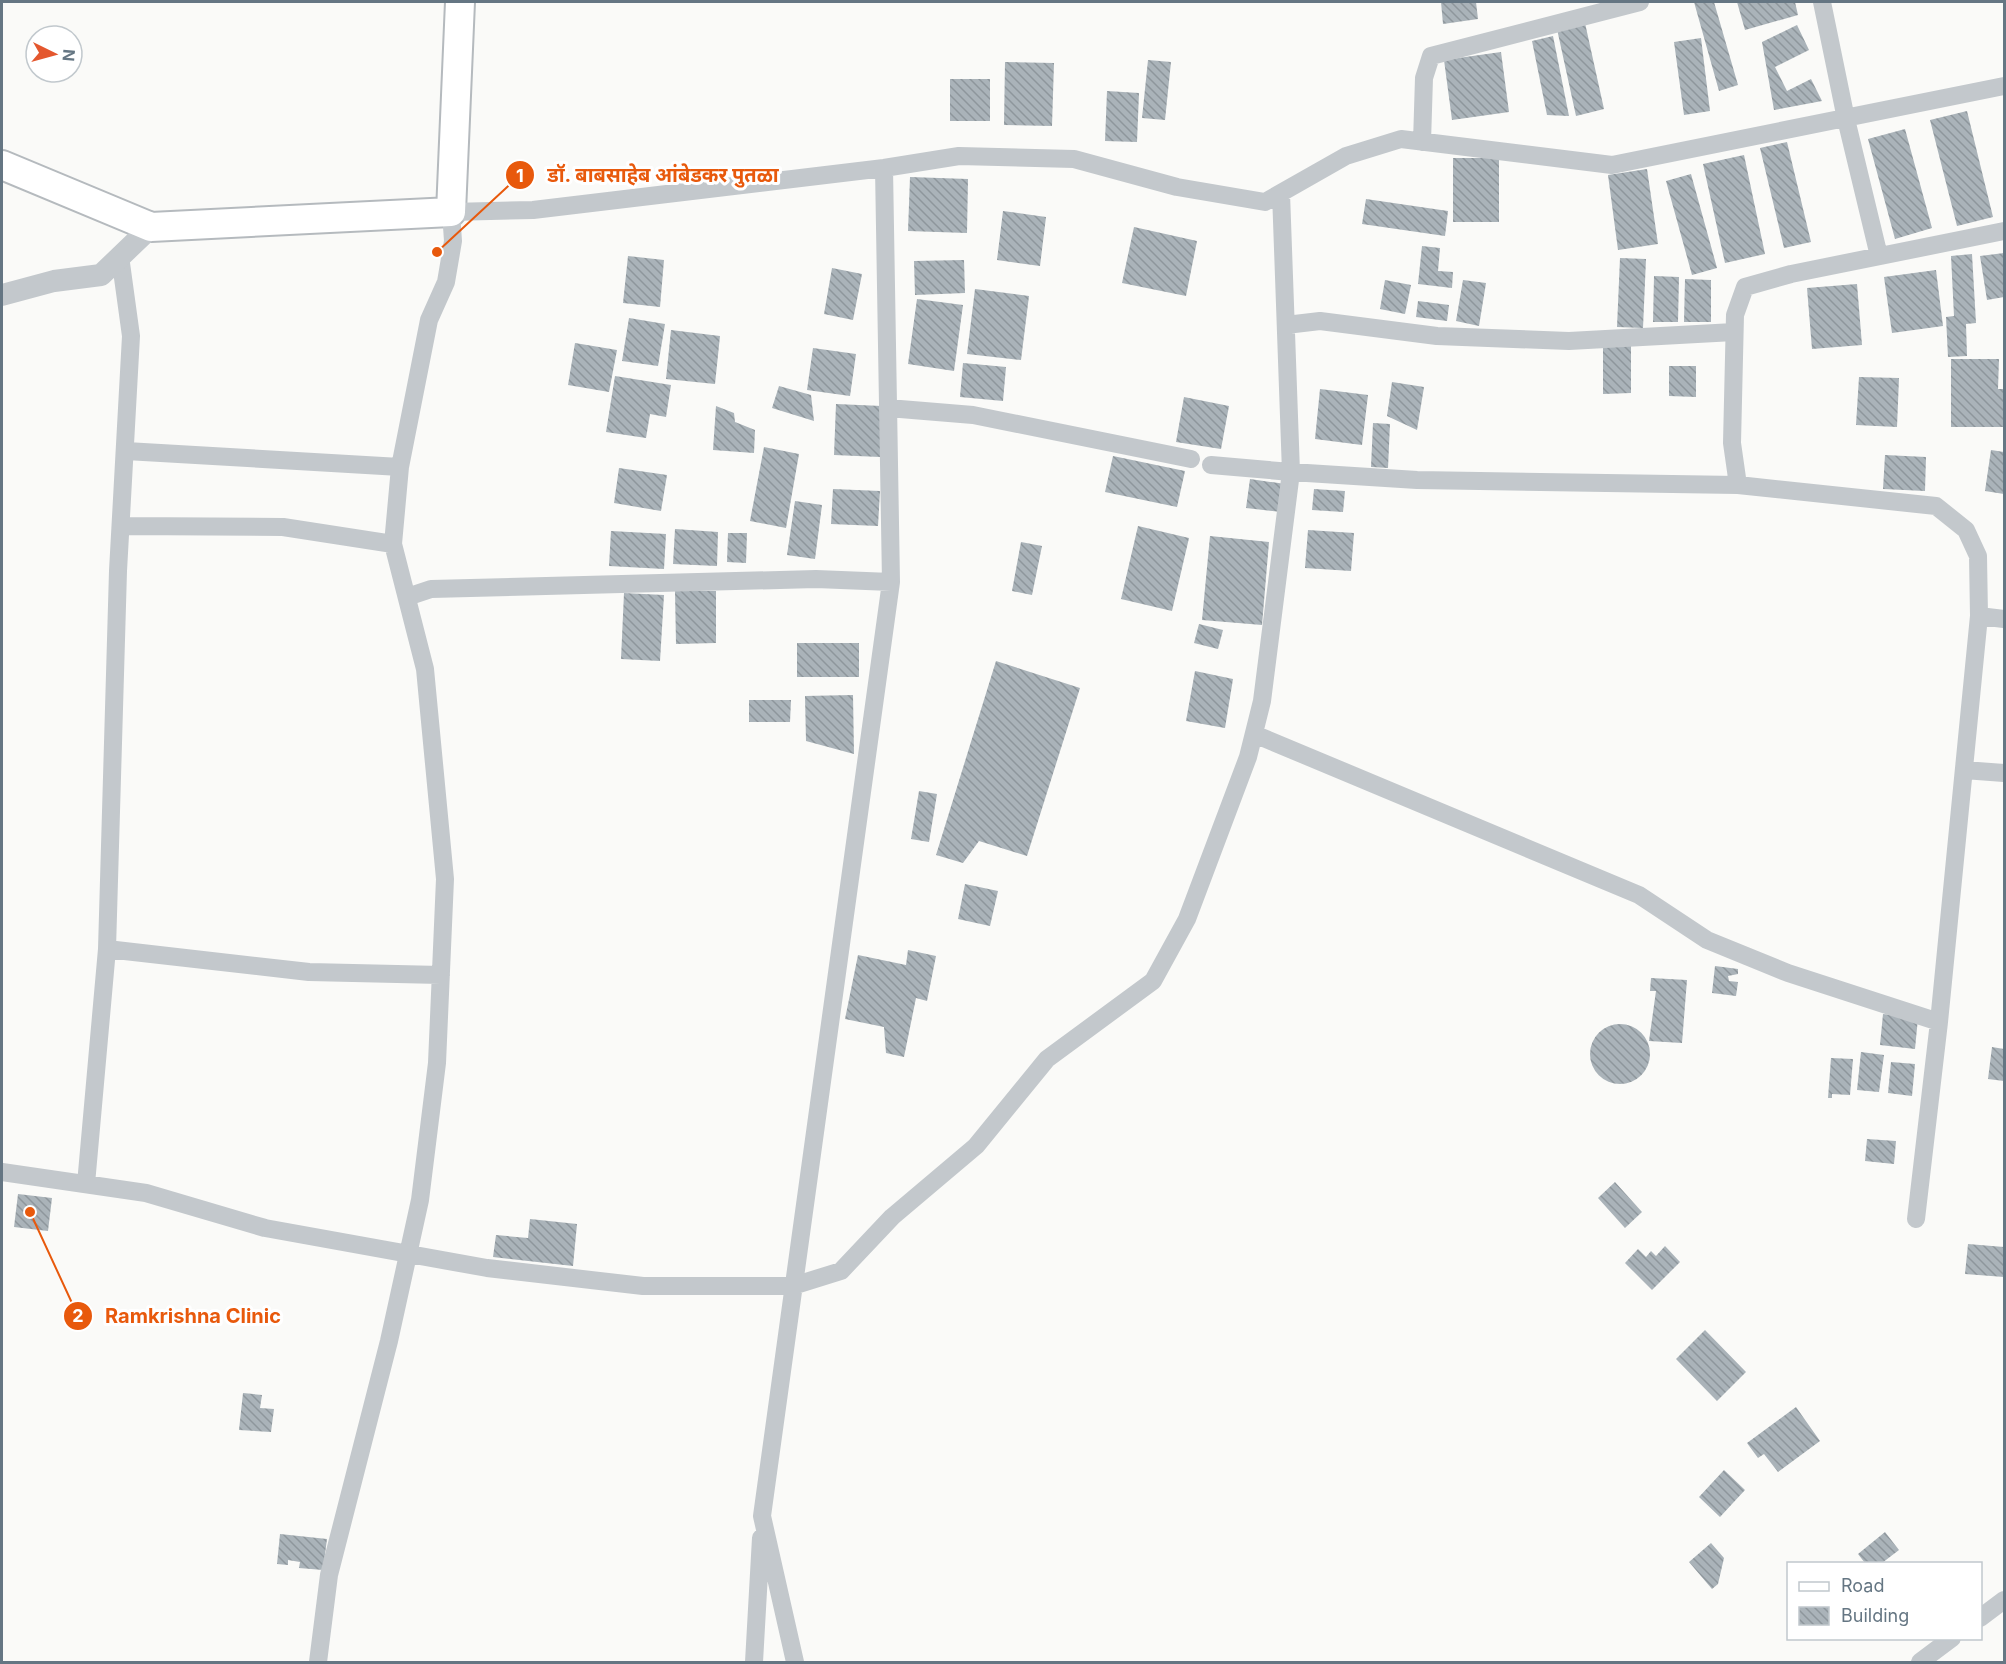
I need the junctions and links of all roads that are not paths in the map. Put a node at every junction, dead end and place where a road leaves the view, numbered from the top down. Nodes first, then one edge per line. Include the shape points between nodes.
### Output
1 (460, 2) edge
2 (1640, 2) edge
3 (1822, 2) edge
4 (2004, 86) edge
5 (1846, 119) junction
6 (1422, 142) junction
7 (2, 165) edge
8 (884, 168) junction
9 (1281, 193) junction
10 (451, 212) junction
11 (152, 227) junction
12 (2004, 231) edge
13 (120, 256) junction
14 (1879, 256) junction
15 (2, 295) edge
16 (1286, 325) junction
17 (1734, 332) junction
18 (888, 408) junction
19 (126, 451) junction
20 (1191, 459) dead end
21 (1211, 465) dead end
22 (400, 467) junction
23 (1291, 472) junction
24 (1738, 485) junction
25 (122, 526) junction
26 (393, 544) junction
27 (891, 582) junction
28 (407, 597) junction
29 (1979, 616) junction
30 (2004, 619) edge
31 (1254, 734) junction
32 (1964, 770) junction
33 (2004, 773) edge
34 (106, 949) junction
35 (441, 975) junction
36 (1939, 1022) junction
37 (2, 1172) edge
38 (86, 1184) junction
39 (1916, 1219) dead end
40 (408, 1252) junction
41 (794, 1286) junction
42 (762, 1516) junction
43 (2004, 1600) edge
44 (1982, 1616) edge
45 (1949, 1640) edge
46 (318, 1662) edge
47 (754, 1662) edge
48 (795, 1662) edge
49 (1920, 1662) edge

1 - 10 main road
2 - 6 street via 1431,56 1424,78
3 - 5 street
4 - 5 street
5 - 6 street via 1612,165
5 - 14 street
6 - 9 street via 1401,139 1346,156
7 - 11 main road
8 - 9 street via 959,156 1074,159 1177,188 1264,202
8 - 10 street via 533,210
8 - 18 street
9 - 16 street
10 - 11 main road
10 - 22 street via 453,241 446,282 429,320
11 - 13 street
12 - 14 street
13 - 15 street via 101,275 54,281
13 - 19 street via 131,336
14 - 17 street via 1745,287 1735,315
16 - 17 street via 1320,321 1437,336 1569,341
16 - 23 street
17 - 24 street via 1732,443
18 - 20 street via 973,415
18 - 27 street
19 - 22 street
19 - 25 street
21 - 23 street
22 - 26 street
23 - 24 street via 1418,480
23 - 31 street via 1262,701
24 - 29 street via 1936,506 1966,530 1978,556
25 - 26 street via 283,527
25 - 34 street via 110,761
26 - 28 street
27 - 28 street via 805,579 431,589
27 - 41 street
28 - 35 street via 425,669 445,879
29 - 30 street
29 - 32 street
31 - 36 street via 1639,895 1707,940 1788,973
31 - 41 street via 1187,919 1154,981 1047,1059 976,1146 892,1217 841,1271
32 - 33 street
32 - 36 street
34 - 35 street via 309,972
34 - 38 street
35 - 40 street via 437,1063 420,1200
36 - 39 street
37 - 38 street
38 - 40 street via 146,1193 265,1228
40 - 41 street via 488,1268 643,1286
40 - 46 street via 329,1575
41 - 42 street
42 - 47 street
42 - 48 street
43 - 44 street
45 - 49 street

